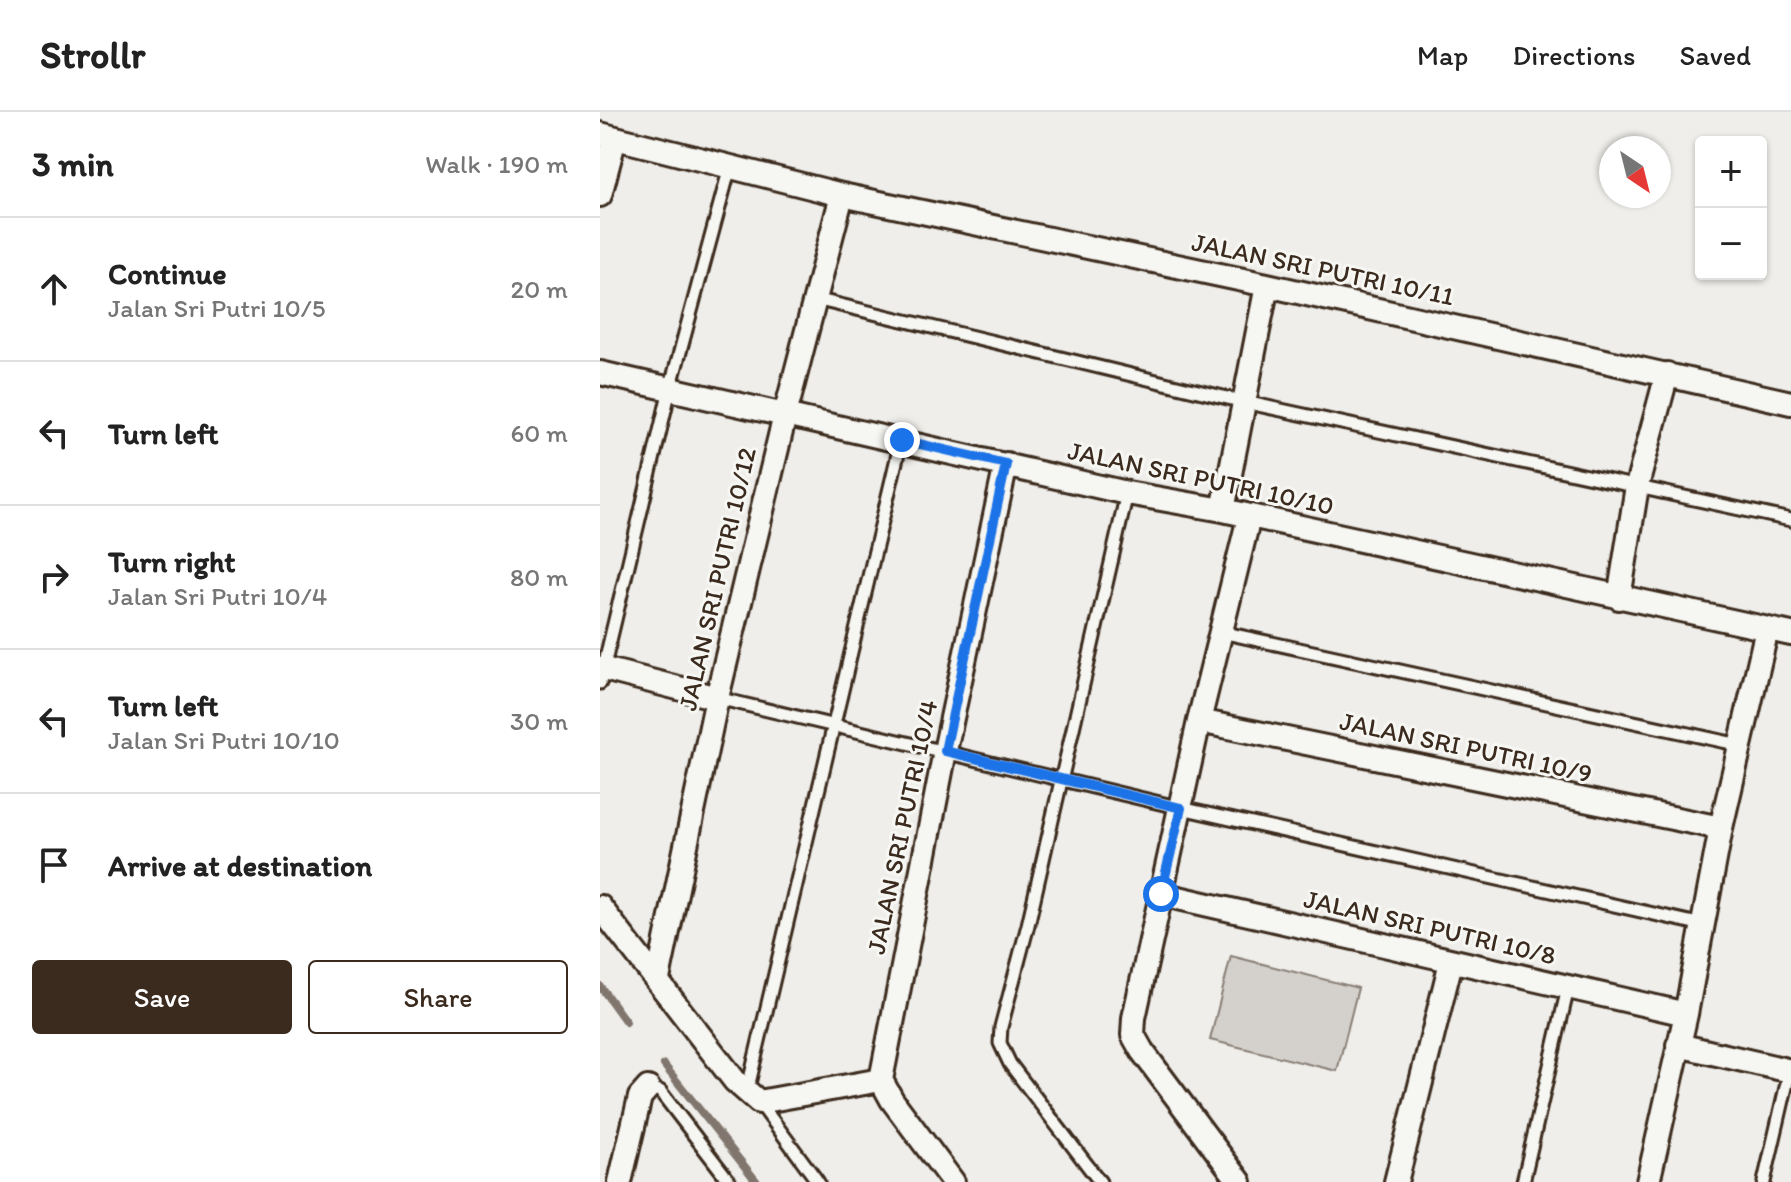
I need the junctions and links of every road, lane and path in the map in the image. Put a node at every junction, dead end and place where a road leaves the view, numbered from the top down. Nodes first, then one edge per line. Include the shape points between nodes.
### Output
1 (607, 136) edge
2 (730, 167) junction
3 (600, 195) edge
4 (842, 195) junction
5 (1267, 285) junction
6 (815, 299) junction
7 (600, 373) edge
8 (1667, 374) junction
9 (670, 389) junction
10 (1244, 402) junction
11 (1791, 403) edge
12 (785, 415) junction
13 (902, 440) junction
14 (1006, 464) junction
15 (1637, 486) junction
16 (1127, 493) junction
17 (1223, 510) junction
18 (1249, 517) junction
19 (1791, 520) edge
20 (1619, 598) junction
21 (1767, 629) junction
22 (1221, 632) junction
23 (1791, 634) edge
24 (601, 673) edge
25 (717, 698) junction
26 (1199, 721) junction
27 (833, 725) junction
28 (1740, 745) junction
29 (945, 751) junction
30 (1061, 778) junction
31 (1181, 808) junction
32 (1721, 828) junction
33 (1161, 894) junction
34 (600, 907) edge
35 (1703, 925) junction
36 (1451, 962) junction
37 (658, 979) junction
38 (1568, 988) junction
39 (1686, 1014) junction
40 (1678, 1045) junction
41 (1791, 1069) edge
42 (881, 1080) junction
43 (648, 1088) joint
44 (753, 1097) junction
45 (620, 1182) edge
46 (730, 1182) edge
47 (818, 1182) edge
48 (953, 1182) edge
49 (1100, 1182) edge
50 (1240, 1182) edge
51 (1396, 1182) edge
52 (1523, 1182) edge
53 (1648, 1182) edge
54 (1764, 1182) edge

1 - 2 street, JALAN SRI PUTRI 10/11
1 - 3 street
2 - 4 street, JALAN SRI PUTRI 10/11
2 - 9 lane
4 - 5 street, JALAN SRI PUTRI 10/11
4 - 6 street, JALAN SRI PUTRI 10/12
5 - 8 street, JALAN SRI PUTRI 10/11
5 - 10 street
6 - 10 lane
6 - 12 street, JALAN SRI PUTRI 10/12
7 - 9 street, JALAN SRI PUTRI 10/10
8 - 11 street, JALAN SRI PUTRI 10/11
8 - 15 street
9 - 12 street, JALAN SRI PUTRI 10/10
9 - 24 lane
10 - 15 lane
10 - 17 street
12 - 13 street, JALAN SRI PUTRI 10/10
12 - 25 street, JALAN SRI PUTRI 10/12
13 - 14 street, JALAN SRI PUTRI 10/10
13 - 27 lane
14 - 16 street, JALAN SRI PUTRI 10/10
14 - 29 street, JALAN SRI PUTRI 10/4
15 - 19 lane
15 - 20 street
16 - 17 street, JALAN SRI PUTRI 10/10
16 - 30 lane
17 - 18 street, JALAN SRI PUTRI 10/10
18 - 20 street, JALAN SRI PUTRI 10/10
18 - 22 street
20 - 21 street, JALAN SRI PUTRI 10/10
21 - 23 street, JALAN SRI PUTRI 10/10
21 - 28 street
22 - 26 street
22 - 28 lane
24 - 25 street
25 - 27 lane
25 - 37 street, JALAN SRI PUTRI 10/12
26 - 31 street
26 - 32 street, JALAN SRI PUTRI 10/9
27 - 29 lane
27 - 44 lane
28 - 32 street
29 - 30 lane
29 - 42 street, JALAN SRI PUTRI 10/4
30 - 31 lane
30 - 49 lane via 1000,1043 1010,1064
31 - 33 street
31 - 35 lane
32 - 35 street
33 - 36 street, JALAN SRI PUTRI 10/8
33 - 50 street via 1133,1035
34 - 37 street
35 - 39 street
36 - 38 street, JALAN SRI PUTRI 10/8
36 - 51 street
37 - 44 street
38 - 39 street, JALAN SRI PUTRI 10/8
38 - 52 lane
39 - 40 street
40 - 41 street
40 - 53 street
41 - 54 lane
42 - 44 street
42 - 48 street
43 - 45 street via 640,1097
43 - 46 lane via 660,1091
44 - 47 lane

